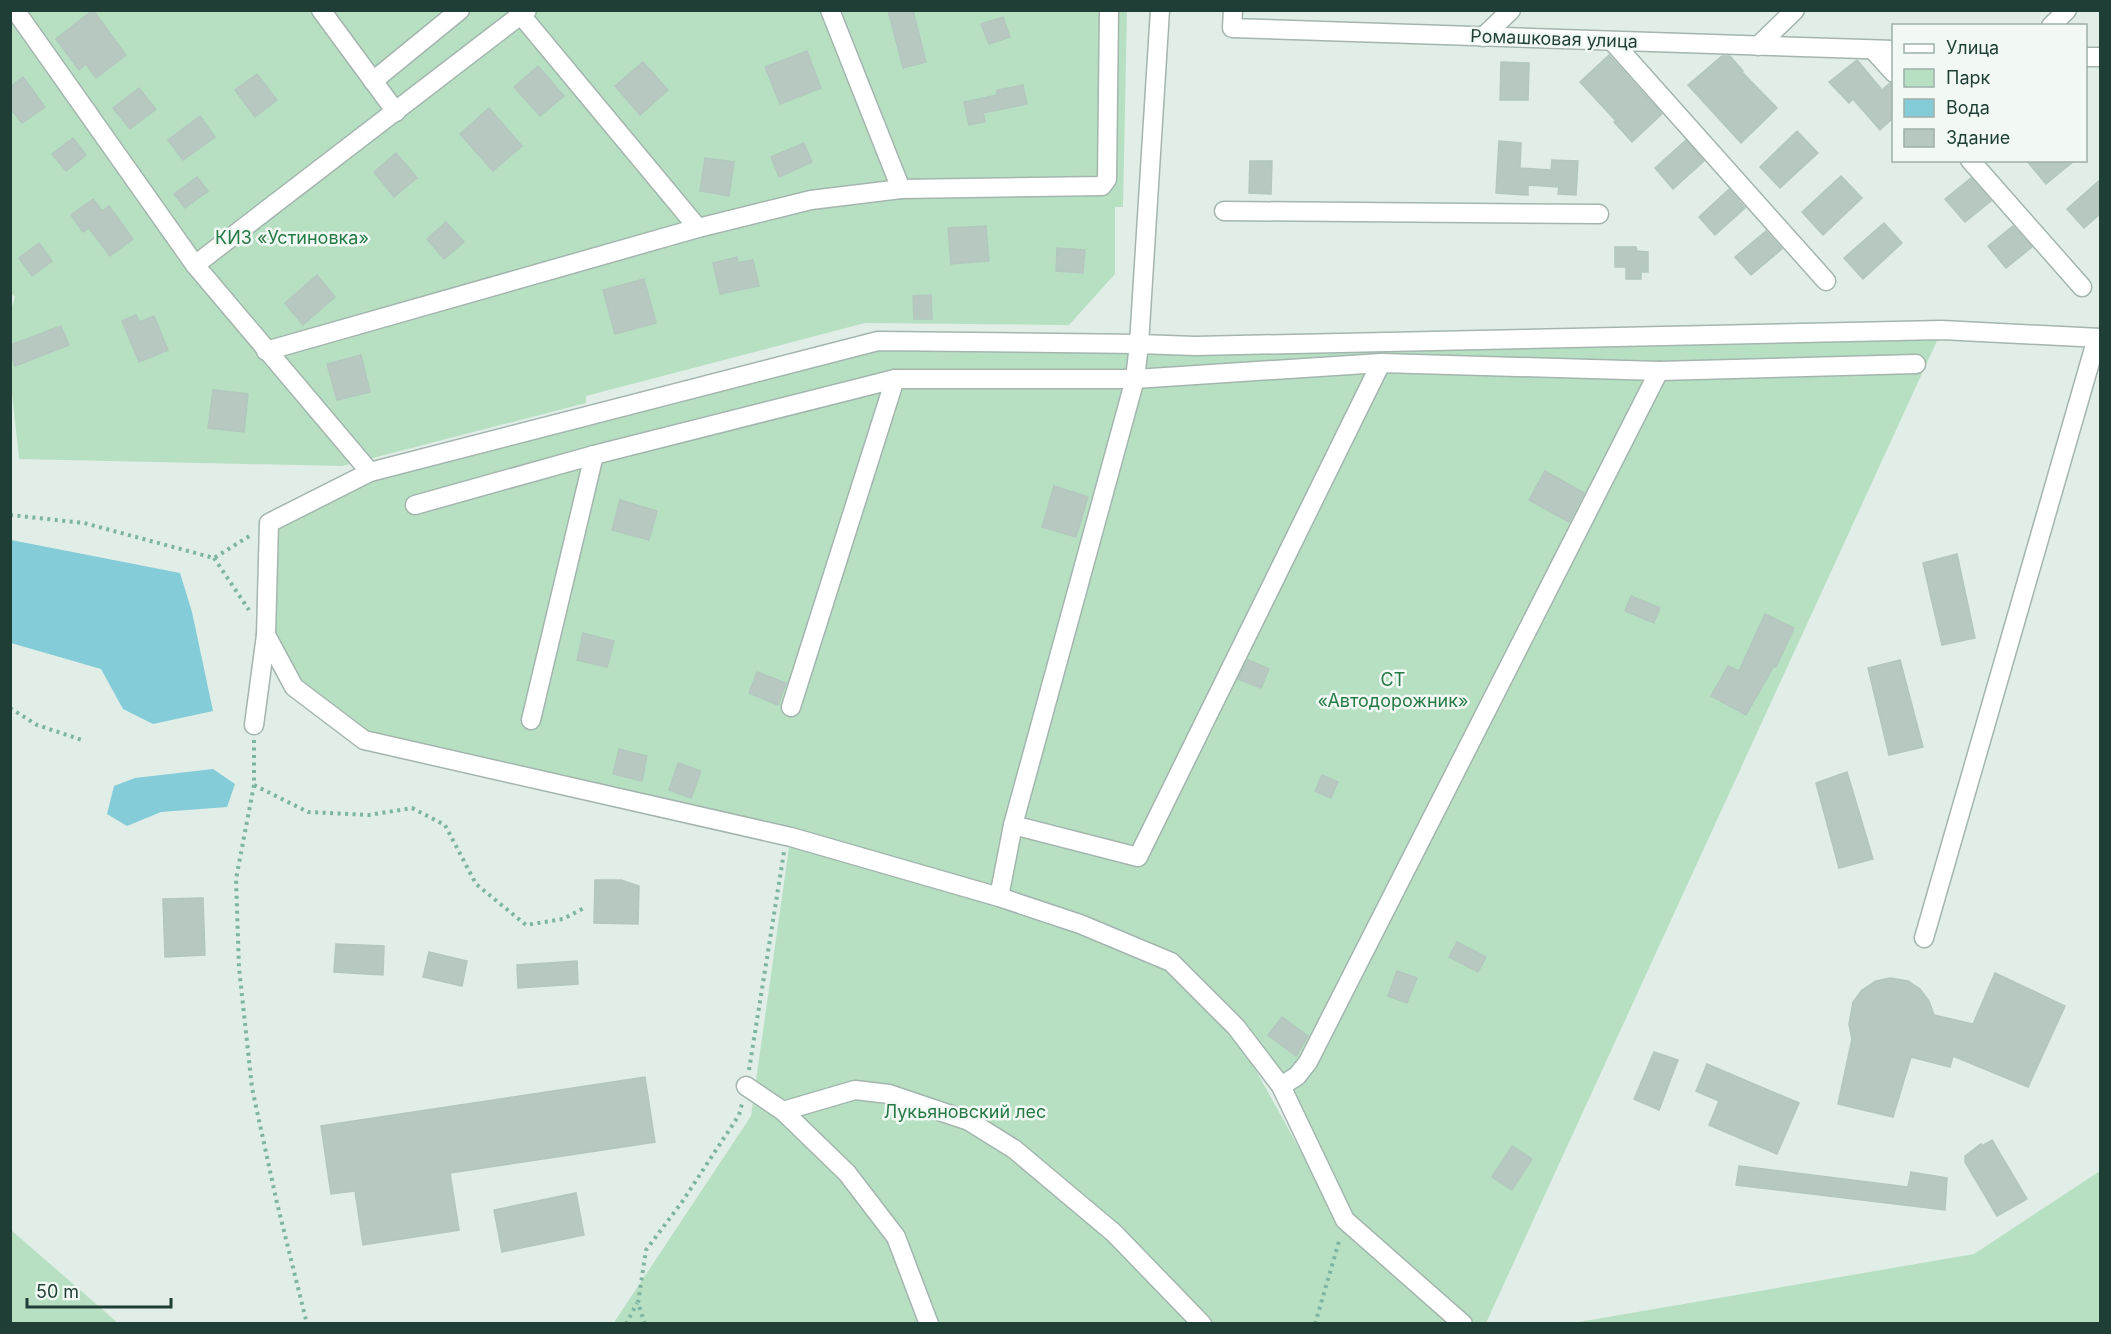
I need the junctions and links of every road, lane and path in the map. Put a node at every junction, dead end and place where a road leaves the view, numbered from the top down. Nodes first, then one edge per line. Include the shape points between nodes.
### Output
1 (15, 10) edge
2 (321, 10) edge
3 (460, 10) edge
4 (830, 10) edge
5 (1108, 10) edge
6 (1160, 10) edge
7 (1233, 10) edge
8 (1511, 10) edge
9 (1795, 10) edge
10 (2067, 10) edge
11 (524, 13) edge
12 (2053, 24) edge
13 (1483, 37) junction
14 (1612, 41) junction
15 (1758, 46) junction
16 (1873, 50) junction
17 (1892, 50) edge
18 (1892, 72) edge
19 (373, 81) junction
20 (396, 112) junction
21 (1973, 162) edge
22 (900, 189) junction
23 (1224, 211) dead end
24 (1599, 214) dead end
25 (698, 228) junction
26 (195, 265) junction
27 (1826, 281) dead end
28 (2082, 287) dead end
29 (2099, 338) edge
30 (1139, 344) junction
31 (266, 351) junction
32 (1381, 363) junction
33 (1916, 364) dead end
34 (1659, 370) junction
35 (895, 379) junction
36 (1135, 379) junction
37 (594, 456) junction
38 (370, 472) junction
39 (415, 505) dead end
40 (10, 515) edge
41 (269, 523) junction
42 (214, 558) junction
43 (266, 635) junction
44 (791, 707) dead end
45 (10, 708) edge
46 (531, 720) dead end
47 (254, 724) joint
48 (85, 741) dead end
49 (254, 785) junction
50 (1013, 825) junction
51 (787, 837) junction
52 (999, 897) junction
53 (584, 908) dead end
54 (1924, 939) dead end
55 (746, 1086) junction
56 (1281, 1086) junction
57 (783, 1111) junction
58 (1345, 1220) junction
59 (638, 1303) junction
60 (307, 1323) edge
61 (626, 1323) edge
62 (645, 1323) edge
63 (929, 1323) edge
64 (1202, 1323) edge
65 (1315, 1323) edge
66 (1463, 1323) edge

1 - 26 street
2 - 19 street
3 - 19 street
4 - 22 street
5 - 22 street via 1107,178 1102,186
6 - 30 street
7 - 13 street, Ромашковая улица via 1232,28
8 - 13 street
9 - 15 street
10 - 12 street
11 - 20 street
11 - 25 street
13 - 14 street, Ромашковая улица
14 - 15 street, Ромашковая улица
14 - 27 street
15 - 16 street, Ромашковая улица
16 - 17 street, Ромашковая улица
16 - 18 street
19 - 20 street
20 - 26 street
21 - 28 street
22 - 25 street via 811,200
23 - 24 street
25 - 31 street
26 - 31 street
29 - 30 street via 1942,330 1206,346
29 - 54 street
30 - 36 street
30 - 38 street via 878,341
31 - 38 street
32 - 34 street
32 - 36 street
32 - 50 street via 1138,857
33 - 34 street
34 - 56 street via 1308,1062 1297,1076
35 - 36 street
35 - 37 street
35 - 44 street
36 - 50 street
37 - 39 street
37 - 46 street
38 - 41 street
40 - 42 path via 84,523
41 - 42 path
41 - 43 street
42 - 43 path
43 - 47 street
43 - 51 street via 294,687 364,740
45 - 48 path via 38,725
47 - 49 path
49 - 53 path via 308,812 369,814 411,808 446,825 476,884 526,925 563,919
49 - 60 path via 236,879 239,968 252,1088
50 - 52 street
51 - 52 street
51 - 55 path
52 - 56 street via 1080,924 1171,962 1236,1027
55 - 57 street
55 - 59 path via 739,1115 646,1250
56 - 58 street
57 - 63 street via 847,1173 896,1237
57 - 64 street via 855,1090 889,1094 969,1121 1014,1149 1114,1233
58 - 65 path
58 - 66 street
59 - 61 path
59 - 62 path

